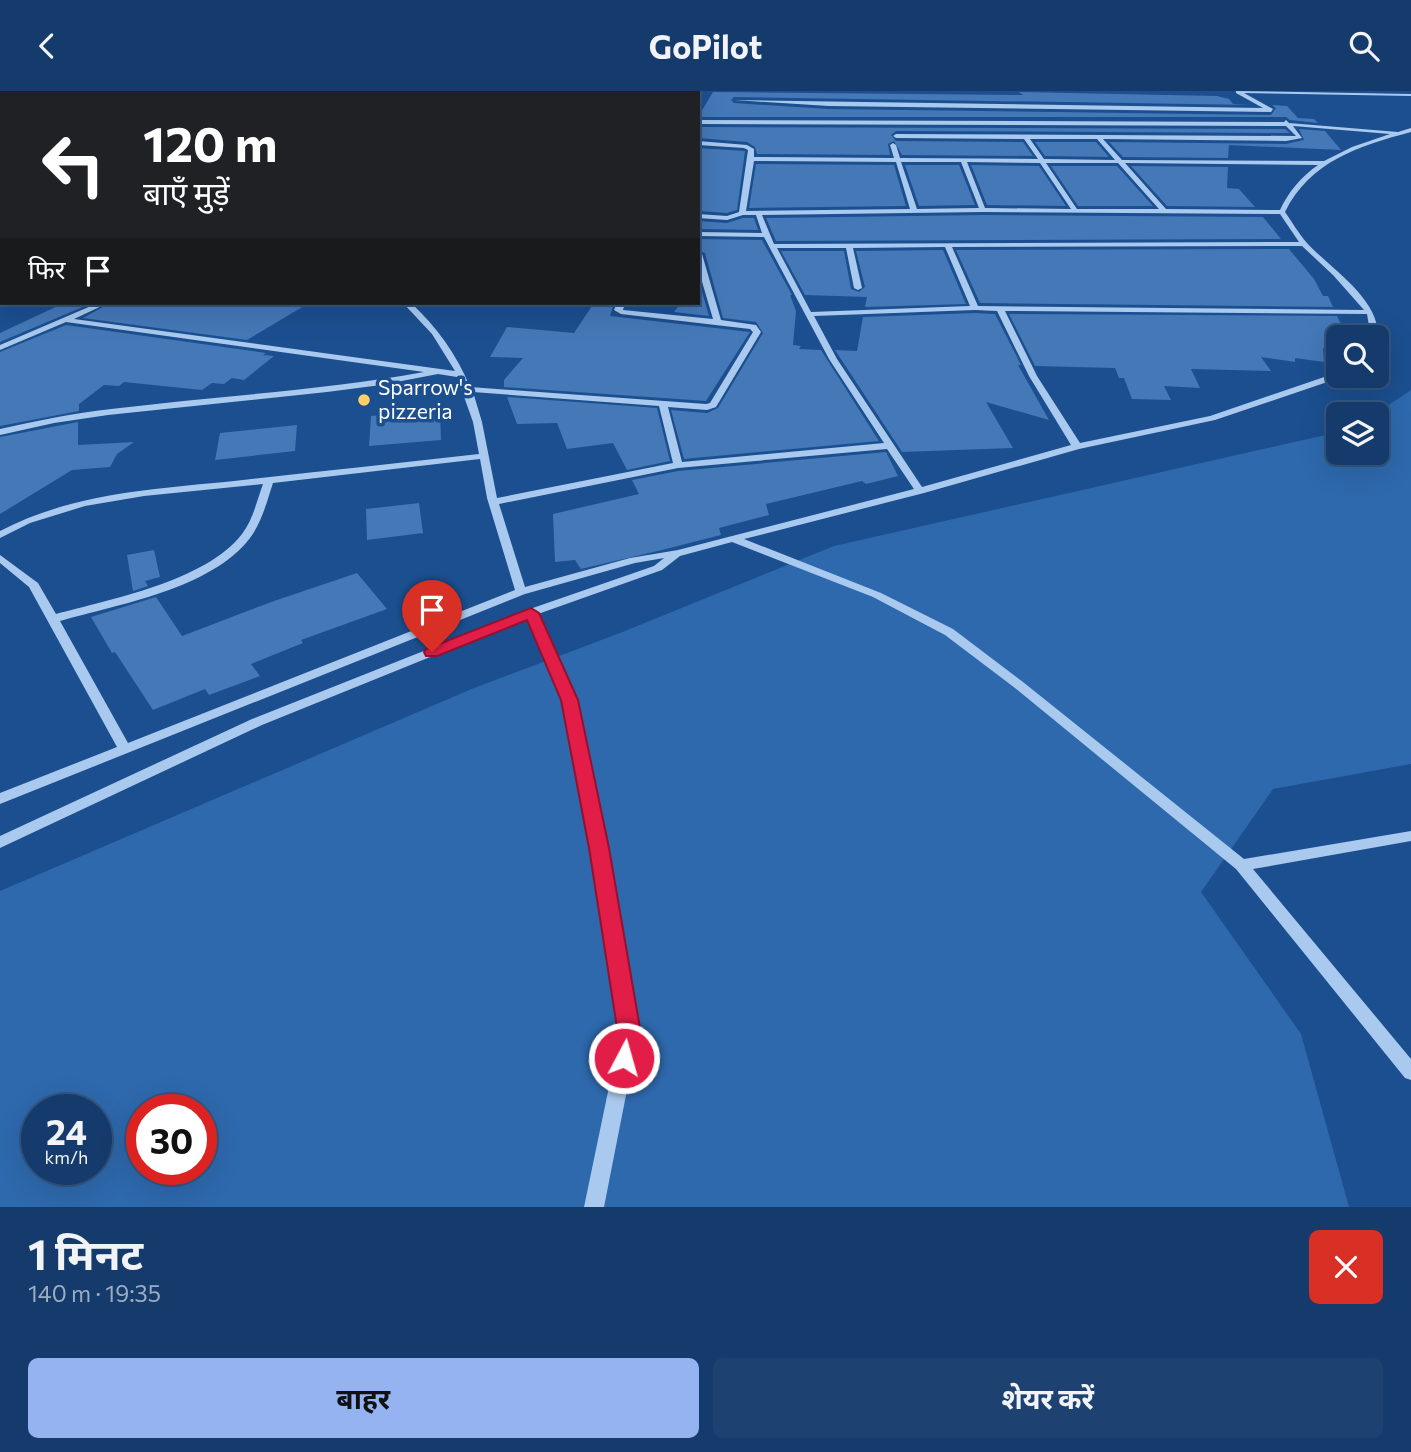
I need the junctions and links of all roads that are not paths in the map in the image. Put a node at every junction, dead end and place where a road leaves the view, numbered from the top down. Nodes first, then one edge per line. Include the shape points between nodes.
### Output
1 (1237, 91) edge
2 (1385, 91) edge
3 (1392, 95) junction
4 (1411, 95) edge
5 (736, 100) dead end
6 (1102, 107) junction
7 (1271, 110) junction
8 (700, 123) edge
9 (1114, 124) junction
10 (1289, 124) junction
11 (1410, 131) edge
12 (1396, 133) junction
13 (896, 136) dead end
14 (1025, 136) junction
15 (1098, 137) junction
16 (700, 143) edge
17 (893, 145) dead end
18 (751, 159) junction
19 (896, 159) junction
20 (963, 160) junction
21 (1041, 160) junction
22 (1119, 161) junction
23 (1326, 163) junction
24 (983, 210) junction
25 (1076, 210) junction
26 (914, 211) junction
27 (1164, 211) junction
28 (758, 212) junction
29 (1282, 212) junction
30 (742, 213) junction
31 (700, 216) edge
32 (700, 234) edge
33 (766, 235) junction
34 (1304, 244) junction
35 (849, 245) junction
36 (773, 246) junction
37 (948, 246) junction
38 (700, 261) edge
39 (858, 288) dead end
40 (100, 305) edge
41 (409, 305) edge
42 (620, 305) edge
43 (975, 308) junction
44 (1000, 309) junction
45 (1370, 312) junction
46 (810, 313) junction
47 (66, 320) junction
48 (717, 321) junction
49 (1372, 325) edge
50 (0, 348) edge
51 (435, 373) junction
52 (461, 375) junction
53 (1326, 379) edge
54 (468, 389) junction
55 (663, 403) junction
56 (0, 432) edge
57 (887, 446) junction
58 (1077, 446) junction
59 (484, 456) junction
60 (678, 465) junction
61 (269, 480) junction
62 (920, 491) junction
63 (494, 502) junction
64 (0, 535) edge
65 (730, 538) junction
66 (678, 553) junction
67 (0, 558) edge
68 (522, 592) junction
69 (531, 613) junction
70 (53, 619) junction
71 (125, 750) junction
72 (0, 799) edge
73 (1411, 837) edge
74 (0, 842) edge
75 (1241, 865) junction
76 (1411, 1072) edge
77 (594, 1207) edge

1 - 3 street
1 - 7 street
2 - 3 street
3 - 4 street
5 - 6 street
6 - 7 street
6 - 9 street
7 - 10 street
8 - 9 street
9 - 10 street
10 - 12 street
10 - 15 street via 1300,137
11 - 12 street
12 - 23 street
13 - 14 street
14 - 15 street
14 - 21 street
15 - 22 street
16 - 18 street via 744,146 751,149
17 - 19 street
18 - 19 street
18 - 30 street
19 - 20 street
19 - 26 street
20 - 21 street
20 - 24 street
21 - 22 street
21 - 25 street
22 - 23 street
22 - 27 street
23 - 29 street via 1289,193
24 - 25 street
24 - 26 street
25 - 27 street
26 - 28 street
27 - 29 street
28 - 30 street
28 - 33 street
29 - 34 street
30 - 31 street via 728,218
32 - 33 street
33 - 36 street
34 - 37 street
34 - 45 street
35 - 36 street
35 - 37 street
35 - 39 street
36 - 46 street
37 - 43 street
38 - 48 street
40 - 47 street
41 - 52 street via 427,321
42 - 48 street via 621,312
43 - 44 street
43 - 46 street
44 - 45 street
44 - 58 street
45 - 49 street
46 - 57 street
47 - 50 street
47 - 51 street
48 - 55 street via 753,327 757,332 713,405
51 - 52 street
51 - 56 street via 371,385 79,417
52 - 54 street
53 - 58 street via 1212,418
54 - 55 street
54 - 59 street
55 - 60 street
57 - 60 street
57 - 62 street
58 - 62 street
59 - 61 street
59 - 63 street
60 - 63 street
61 - 64 street via 67,506
61 - 70 street via 248,535 233,552 175,583
62 - 65 street
63 - 68 street
65 - 66 street
65 - 75 street via 877,595 949,632
66 - 68 street via 635,560
66 - 69 street via 658,568
67 - 70 street via 34,585
68 - 71 street
69 - 74 street via 257,722
69 - 77 street via 569,700 629,1034
70 - 71 street
71 - 72 street
73 - 75 street
75 - 76 street

